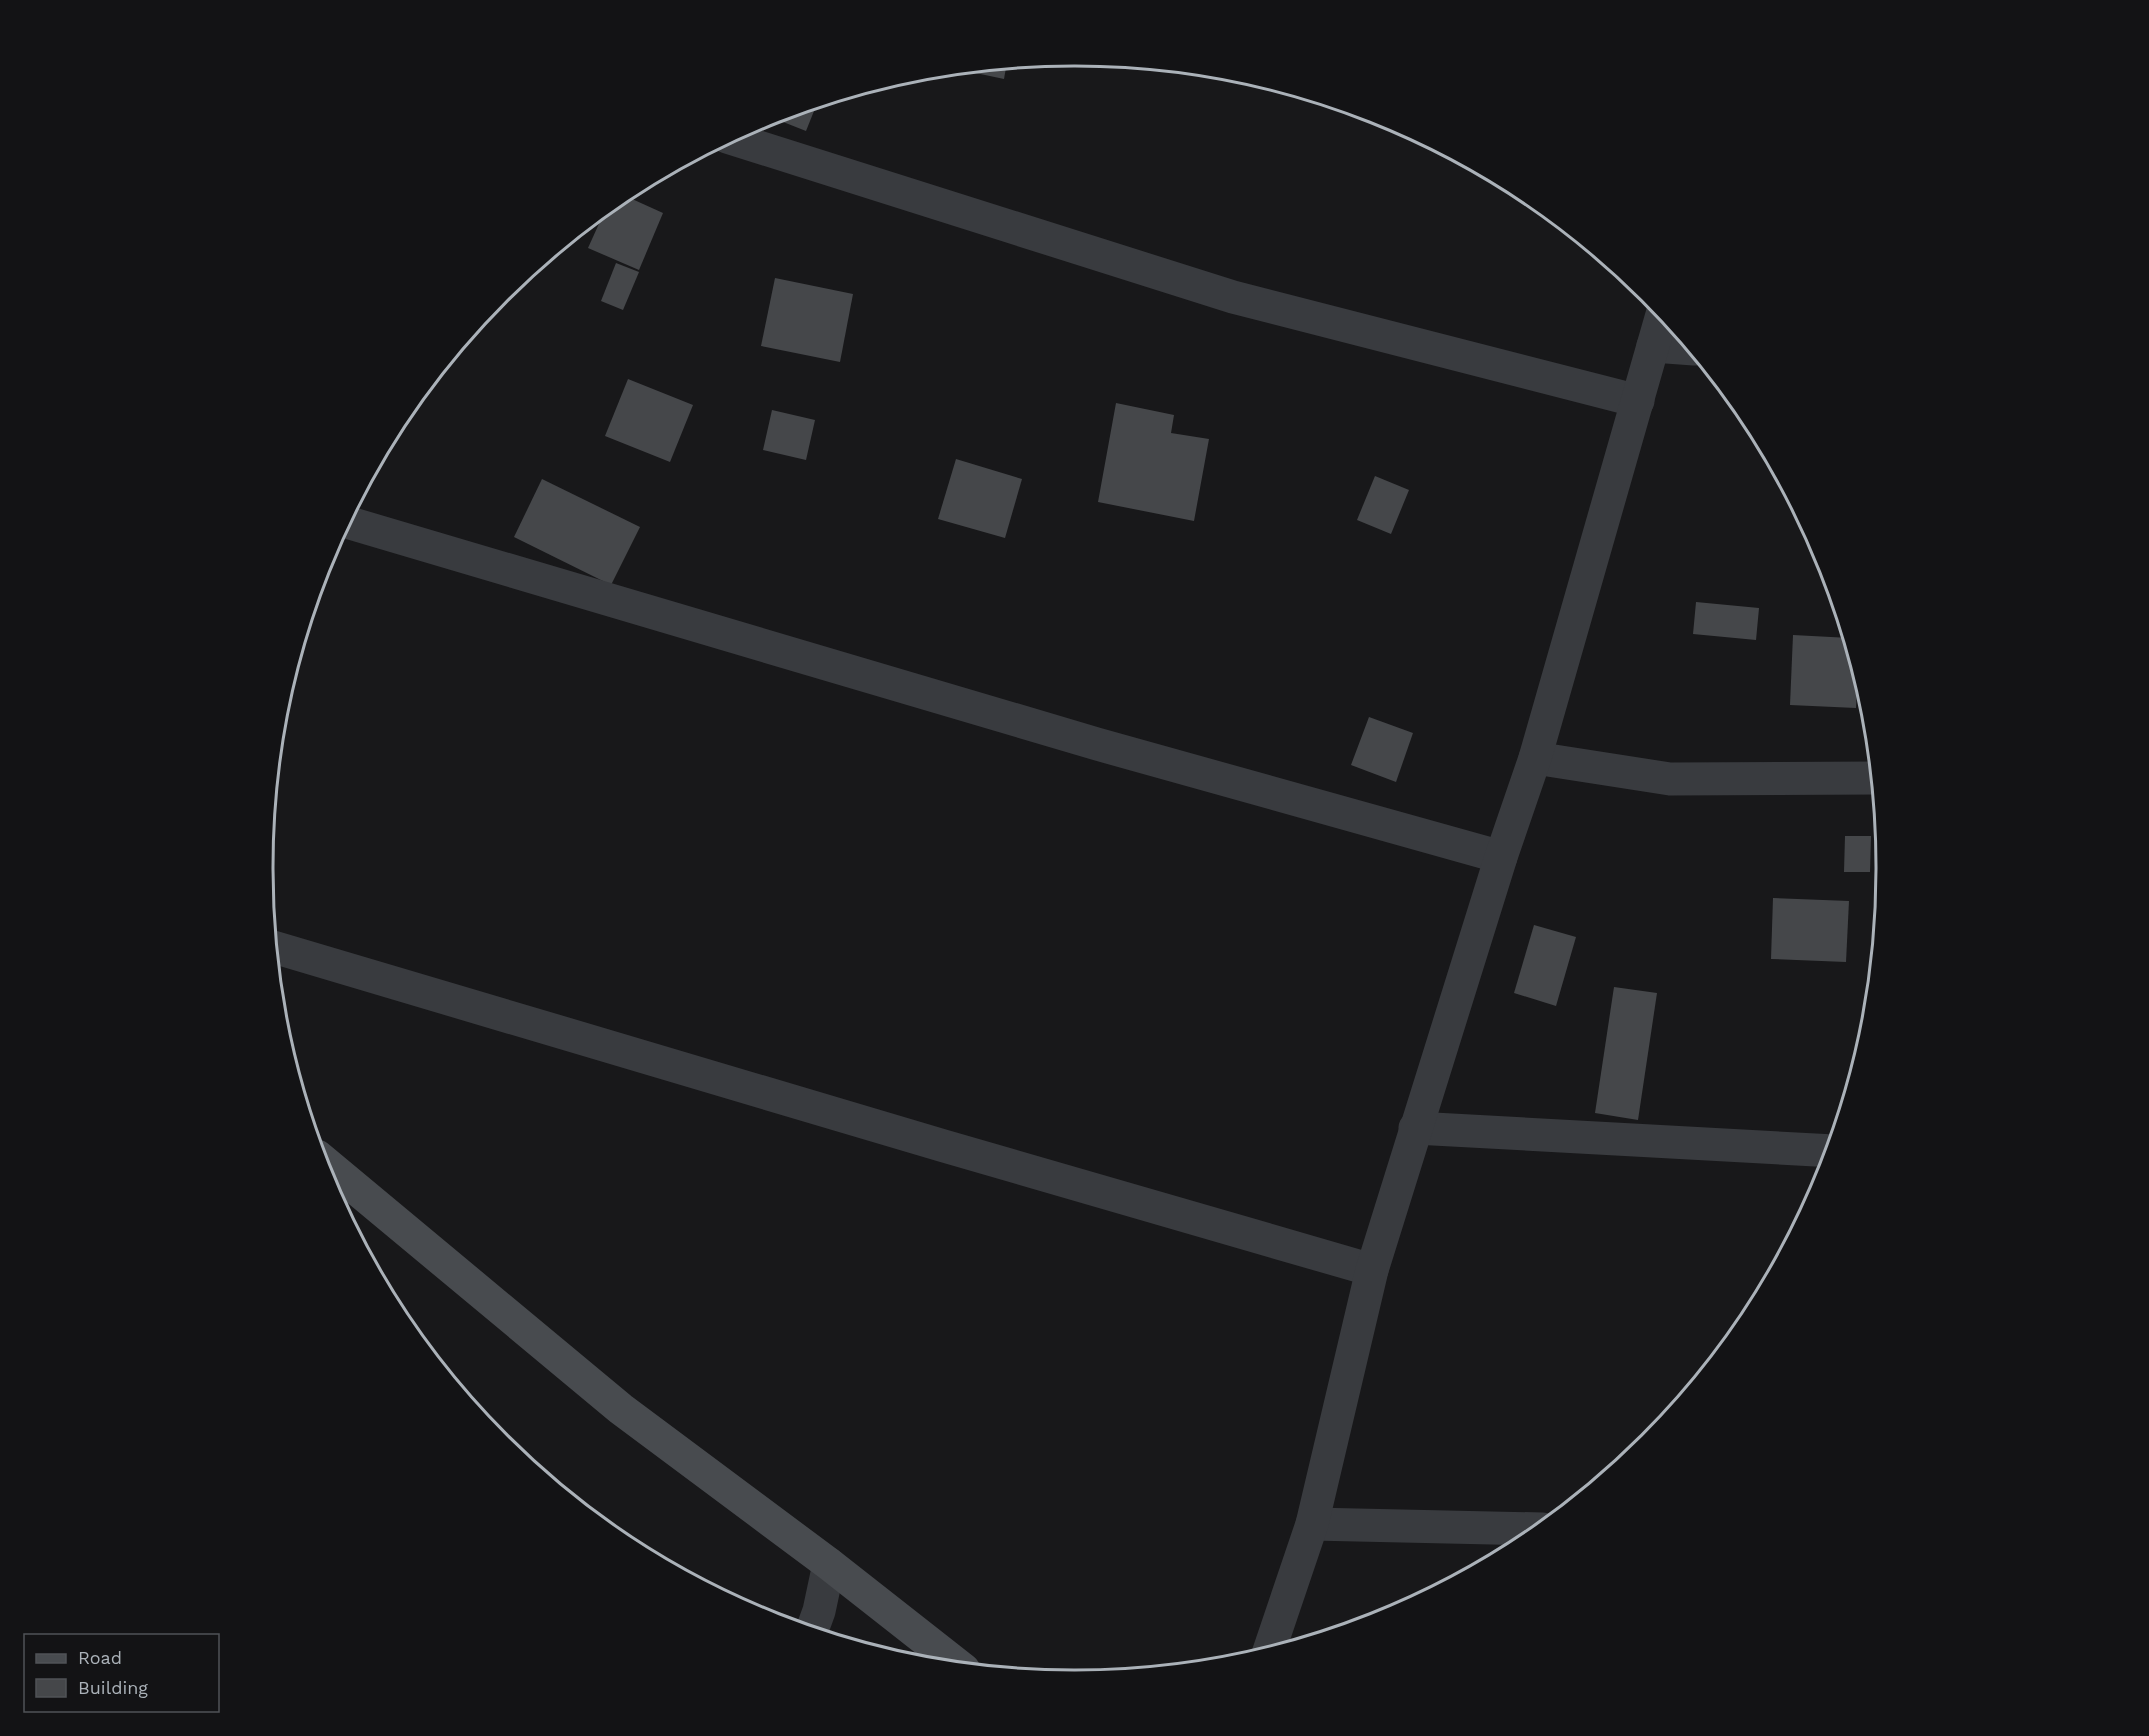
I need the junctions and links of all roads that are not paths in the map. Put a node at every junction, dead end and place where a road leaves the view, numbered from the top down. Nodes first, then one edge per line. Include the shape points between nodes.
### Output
1 (738, 141) edge
2 (1660, 321) edge
3 (1653, 346) junction
4 (1685, 348) edge
5 (1638, 401) junction
6 (351, 523) edge
7 (1535, 758) junction
8 (1871, 778) edge
9 (1501, 857) junction
10 (277, 948) edge
11 (1415, 1128) junction
12 (1824, 1151) edge
13 (332, 1169) edge
14 (1372, 1270) junction
15 (1312, 1524) junction
16 (1529, 1529) edge
17 (829, 1564) junction
18 (814, 1626) edge
19 (1271, 1646) edge
20 (951, 1660) edge

1 - 5 street via 1233,297
2 - 3 street
3 - 4 street
3 - 5 street
5 - 7 street
6 - 9 street via 1086,741
7 - 8 street via 1670,779
7 - 9 street
9 - 11 street
10 - 14 street
11 - 12 street
11 - 14 street
13 - 17 street via 621,1409
14 - 15 street
15 - 16 street
15 - 19 street
17 - 18 street
17 - 20 street

